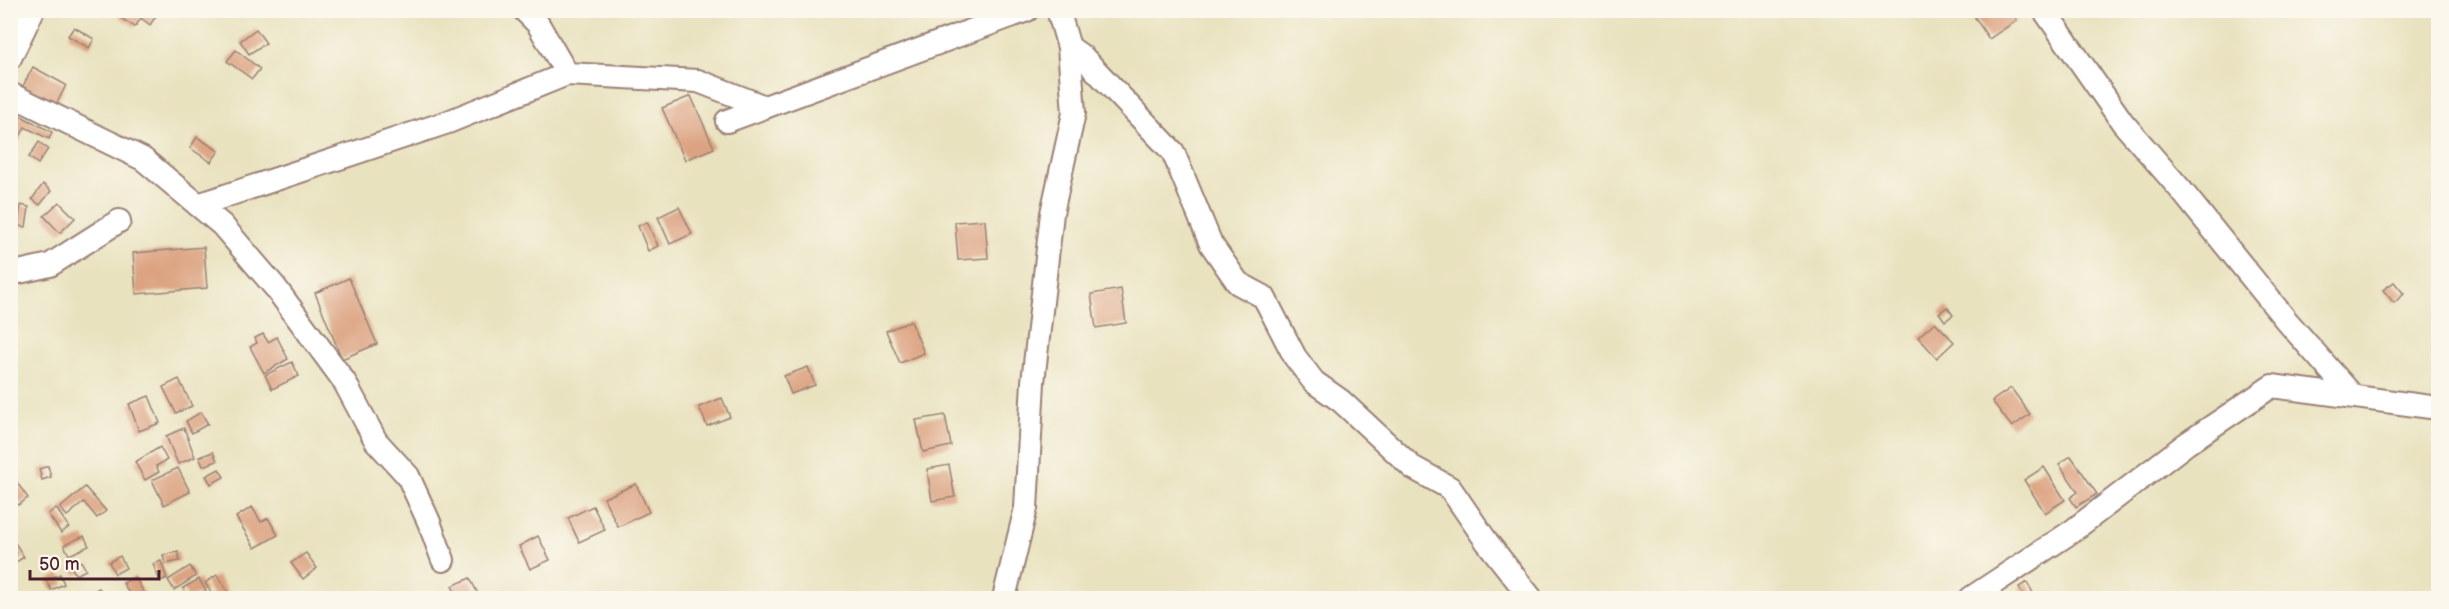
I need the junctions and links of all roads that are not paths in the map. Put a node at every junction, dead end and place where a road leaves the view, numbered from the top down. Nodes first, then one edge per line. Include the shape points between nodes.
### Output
1 (33, 10) edge
2 (524, 10) edge
3 (1027, 10) edge
4 (1058, 10) edge
5 (2044, 10) edge
6 (1068, 47) junction
7 (10, 57) edge
8 (567, 74) junction
9 (10, 94) edge
10 (765, 107) junction
11 (727, 121) dead end
12 (198, 205) junction
13 (119, 221) dead end
14 (10, 274) edge
15 (2352, 395) junction
16 (2439, 408) edge
17 (443, 560) dead end
18 (1005, 598) edge
19 (1532, 598) edge
20 (1971, 598) edge

1 - 7 street
2 - 8 street via 538,24
3 - 10 street
4 - 6 street
5 - 15 street via 2123,123
6 - 18 street via 1074,113 1052,213 1033,382 1026,508
6 - 19 street via 1083,57 1173,152 1211,244 1238,283 1264,297 1295,357 1314,382 1341,401 1412,467 1450,488
8 - 10 street via 698,81
8 - 12 street via 448,122
9 - 12 street via 143,159
10 - 11 street
12 - 17 street via 222,225 275,287 344,381 376,441 408,476
13 - 14 street via 50,265
15 - 16 street
15 - 20 street via 2272,386 2186,444 2071,532

